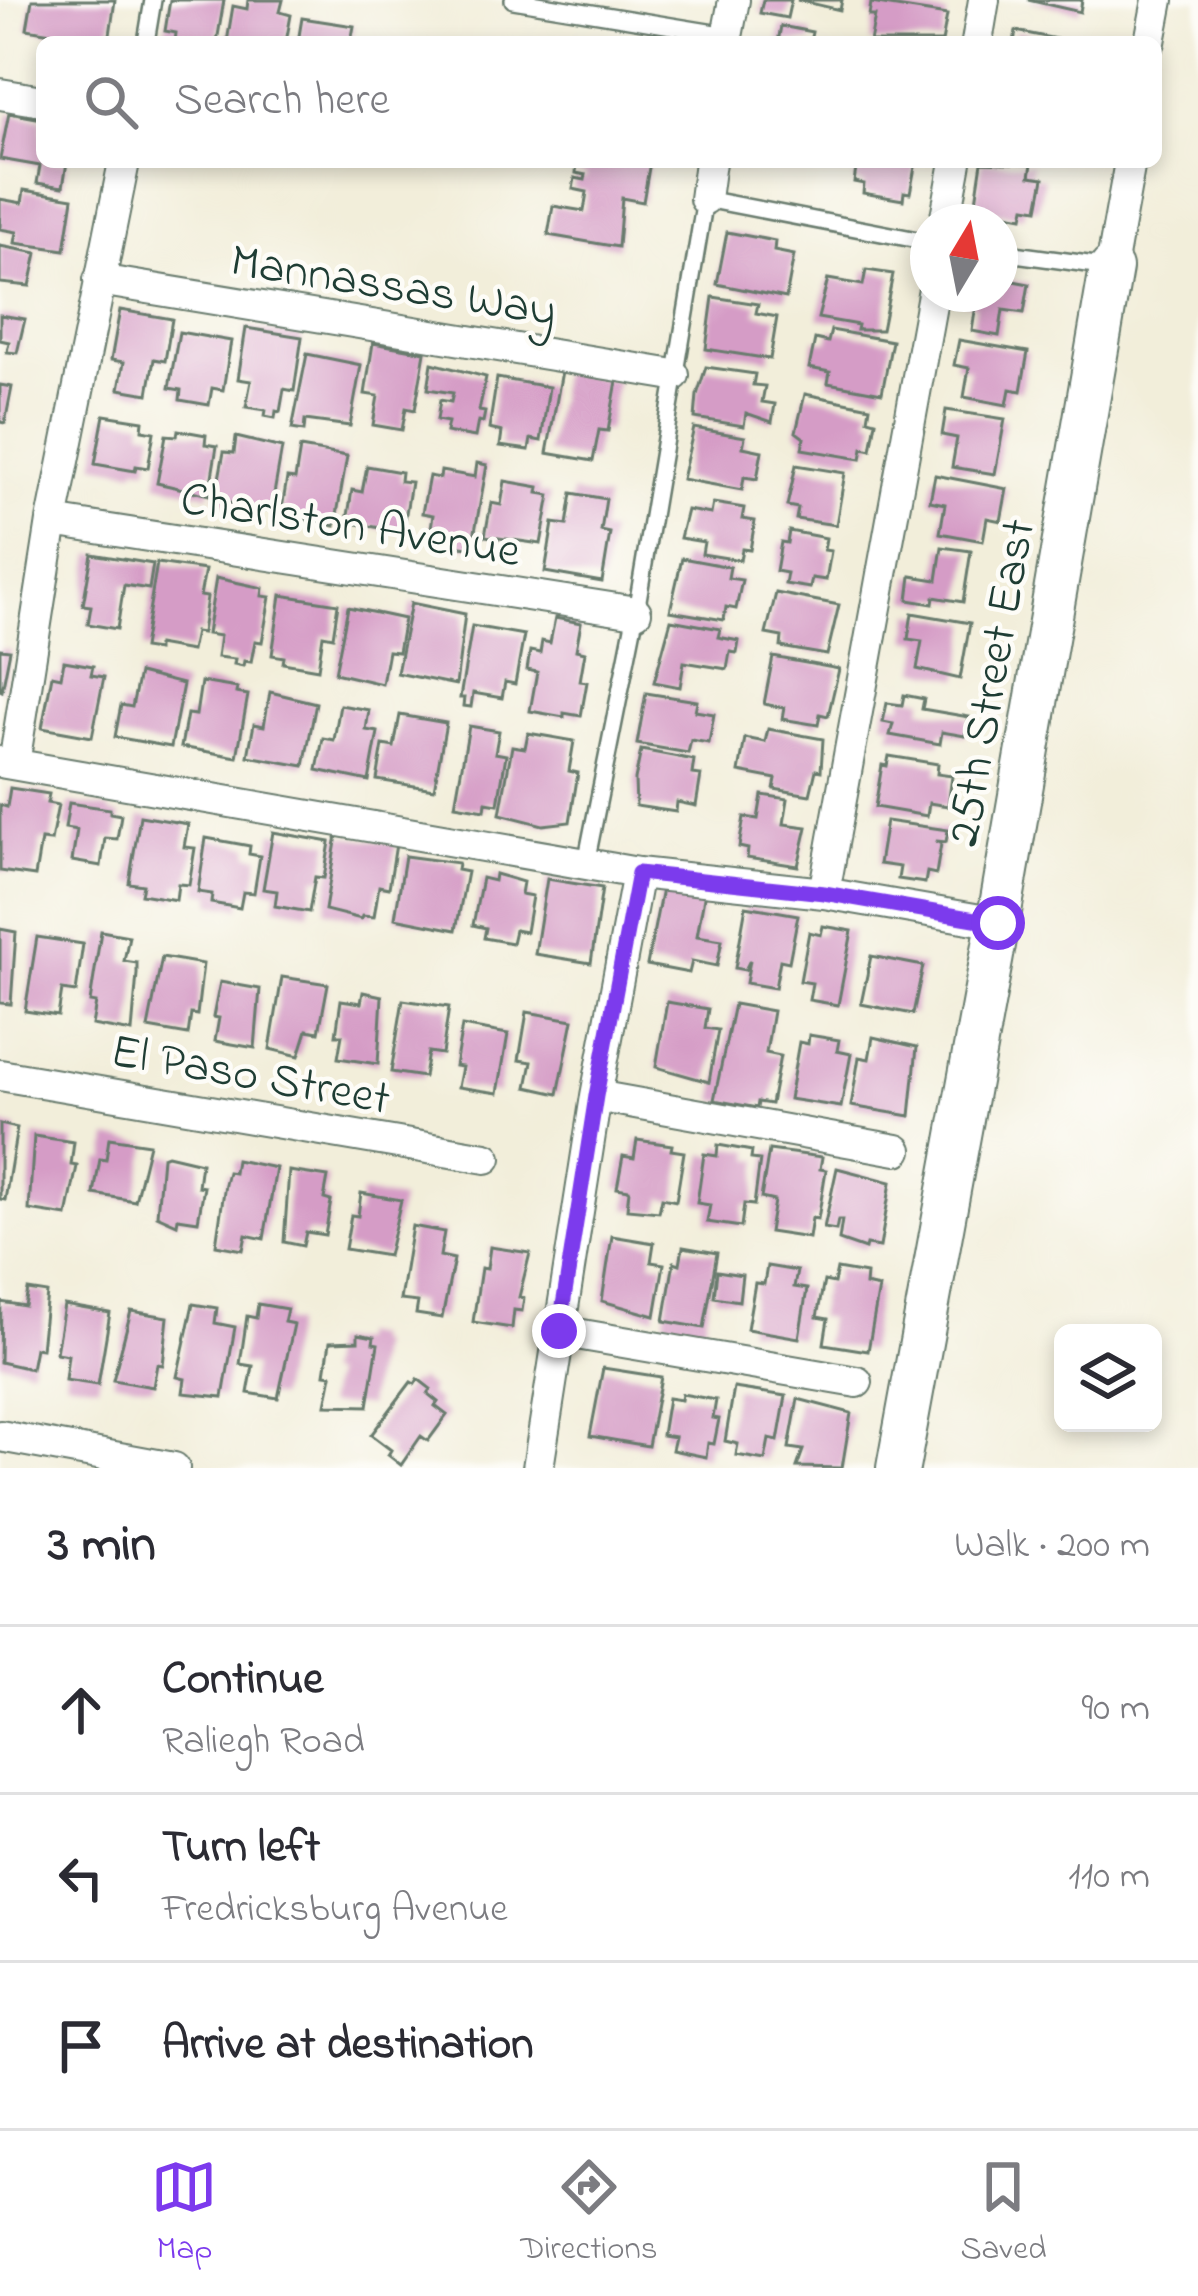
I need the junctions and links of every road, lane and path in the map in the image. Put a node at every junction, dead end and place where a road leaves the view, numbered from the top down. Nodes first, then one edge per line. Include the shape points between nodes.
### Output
1 (153, 0) edge
2 (513, 0) edge
3 (734, 0) edge
4 (984, 0) edge
5 (1158, 0) edge
6 (147, 36) edge
7 (711, 36) edge
8 (728, 36) edge
9 (977, 36) edge
10 (1151, 36) edge
11 (0, 94) edge
12 (36, 100) edge
13 (123, 168) edge
14 (709, 168) edge
15 (955, 168) edge
16 (1129, 168) edge
17 (705, 199) junction
18 (948, 204) edge
19 (910, 239) edge
20 (1018, 255) edge
21 (1112, 268) junction
22 (99, 280) junction
23 (930, 312) edge
24 (674, 375) junction
25 (52, 521) junction
26 (636, 612) junction
27 (7, 763) edge
28 (586, 863) junction
29 (638, 873) junction
30 (824, 893) junction
31 (998, 923) junction
32 (0, 1075) edge
33 (596, 1096) junction
34 (897, 1150) dead end
35 (486, 1158) dead end
36 (559, 1331) junction
37 (857, 1382) dead end
38 (0, 1436) edge
39 (174, 1468) edge
40 (538, 1468) edge
41 (898, 1468) edge

1 - 6 lane
2 - 7 lane
3 - 8 street
4 - 9 street
5 - 10 street
11 - 12 street
13 - 22 street
14 - 17 street
15 - 18 street
16 - 21 street
17 - 19 lane
17 - 24 lane
20 - 21 lane
21 - 31 street, 25th Street East
22 - 24 street, Mannassas Way
22 - 25 street
23 - 30 street
24 - 26 lane
25 - 26 street, Charlston Avenue
25 - 27 street
26 - 28 lane
27 - 28 street
28 - 29 street
29 - 30 street
29 - 33 street
30 - 31 street
31 - 41 street, 25th Street East
32 - 35 street, El Paso Street
33 - 34 street
33 - 36 street
36 - 37 street
36 - 40 street
38 - 39 street

